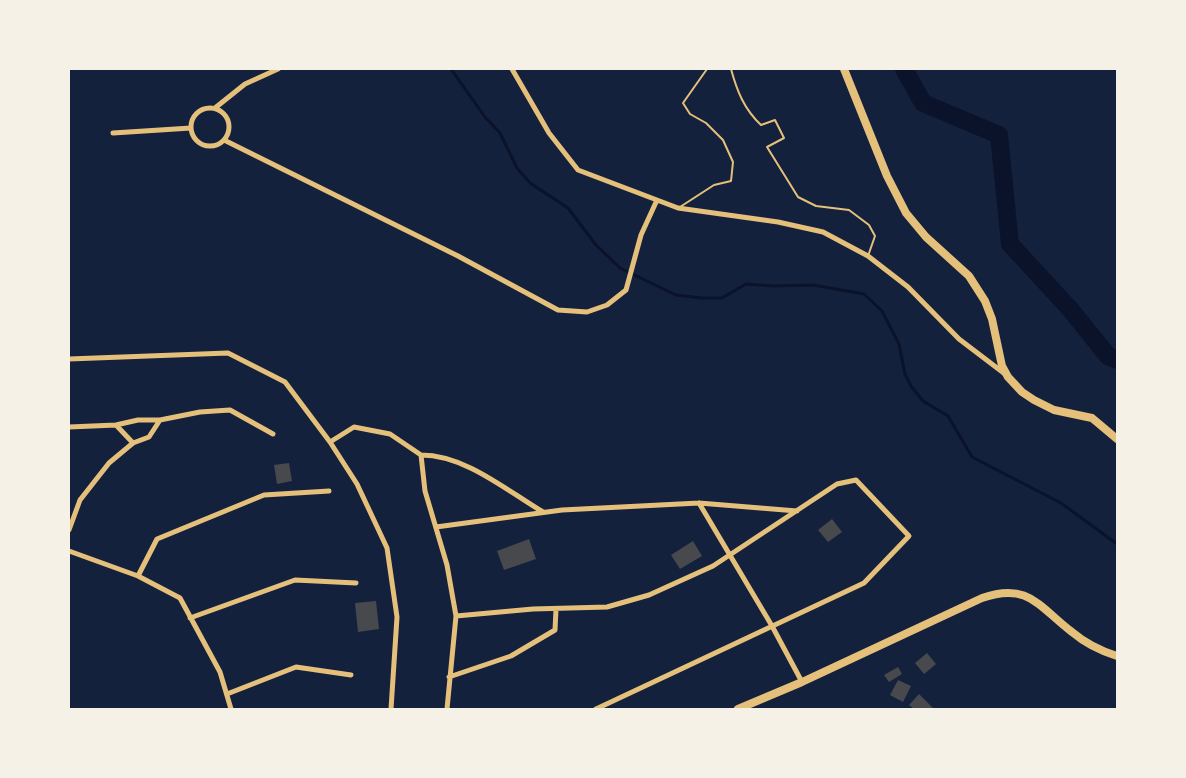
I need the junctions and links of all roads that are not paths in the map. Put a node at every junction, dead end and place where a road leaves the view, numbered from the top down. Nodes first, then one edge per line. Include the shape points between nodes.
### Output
1 (278, 69) edge
2 (512, 69) edge
3 (707, 69) edge
4 (731, 69) edge
5 (844, 69) edge
6 (215, 108) junction
7 (191, 128) junction
8 (113, 132) dead end
9 (224, 140) junction
10 (657, 200) junction
11 (678, 208) junction
12 (868, 256) junction
13 (69, 359) edge
14 (1008, 377) junction
15 (160, 420) junction
16 (117, 425) junction
17 (69, 427) edge
18 (273, 434) dead end
19 (1117, 439) edge
20 (330, 442) junction
21 (133, 443) junction
22 (420, 455) junction
23 (329, 491) dead end
24 (699, 503) junction
25 (797, 511) junction
26 (543, 512) junction
27 (436, 527) junction
28 (69, 530) edge
29 (69, 551) edge
30 (730, 555) junction
31 (138, 576) junction
32 (356, 583) dead end
33 (556, 609) junction
34 (456, 616) junction
35 (190, 618) junction
36 (772, 626) junction
37 (1117, 656) edge
38 (351, 675) dead end
39 (449, 677) junction
40 (802, 682) junction
41 (227, 694) junction
42 (231, 709) edge
43 (391, 709) edge
44 (447, 709) edge
45 (596, 709) edge
46 (738, 709) edge

1 - 6 street via 246,84
2 - 10 street via 549,133 578,170
3 - 11 lane via 683,103 690,114 723,140 733,162 731,181 714,185
4 - 12 lane via 749,114 761,125 775,120 784,138 767,147 798,197 816,206 849,210 868,225 875,236
5 - 14 main road via 906,213 969,276 985,301
6 - 7 street via 205,108 196,114
6 - 9 street via 229,121
7 - 8 street
7 - 9 street via 203,144 214,145
9 - 10 street via 558,310 587,312 607,305 626,290 641,235
10 - 11 street
11 - 12 street via 823,232
12 - 14 street via 908,287 959,339
13 - 20 street via 228,353 285,382
14 - 19 main road via 1034,400 1054,410 1092,418
15 - 16 street
15 - 18 street via 230,410
15 - 21 street via 149,437
16 - 17 street
16 - 21 street
20 - 22 street via 354,427 390,434
20 - 43 street via 357,484 387,548 398,617
21 - 28 street via 110,463 80,500
22 - 26 street via 435,455 471,468
22 - 27 street
23 - 31 street via 264,495 157,539
24 - 25 street
24 - 26 street
24 - 30 street
25 - 30 street
25 - 36 street via 837,484 856,480 909,536 864,583
26 - 27 street
27 - 34 street
29 - 31 street
30 - 33 street via 649,595 607,607
30 - 36 street
31 - 35 street via 180,598
32 - 35 street via 295,580
33 - 34 street
33 - 39 street via 555,630 511,656
34 - 39 street
35 - 41 street via 220,672
36 - 40 street
36 - 45 street
37 - 40 main road via 1082,640 1036,601 1005,593 982,598
38 - 41 street via 296,667
39 - 44 street
40 - 46 main road
41 - 42 street

